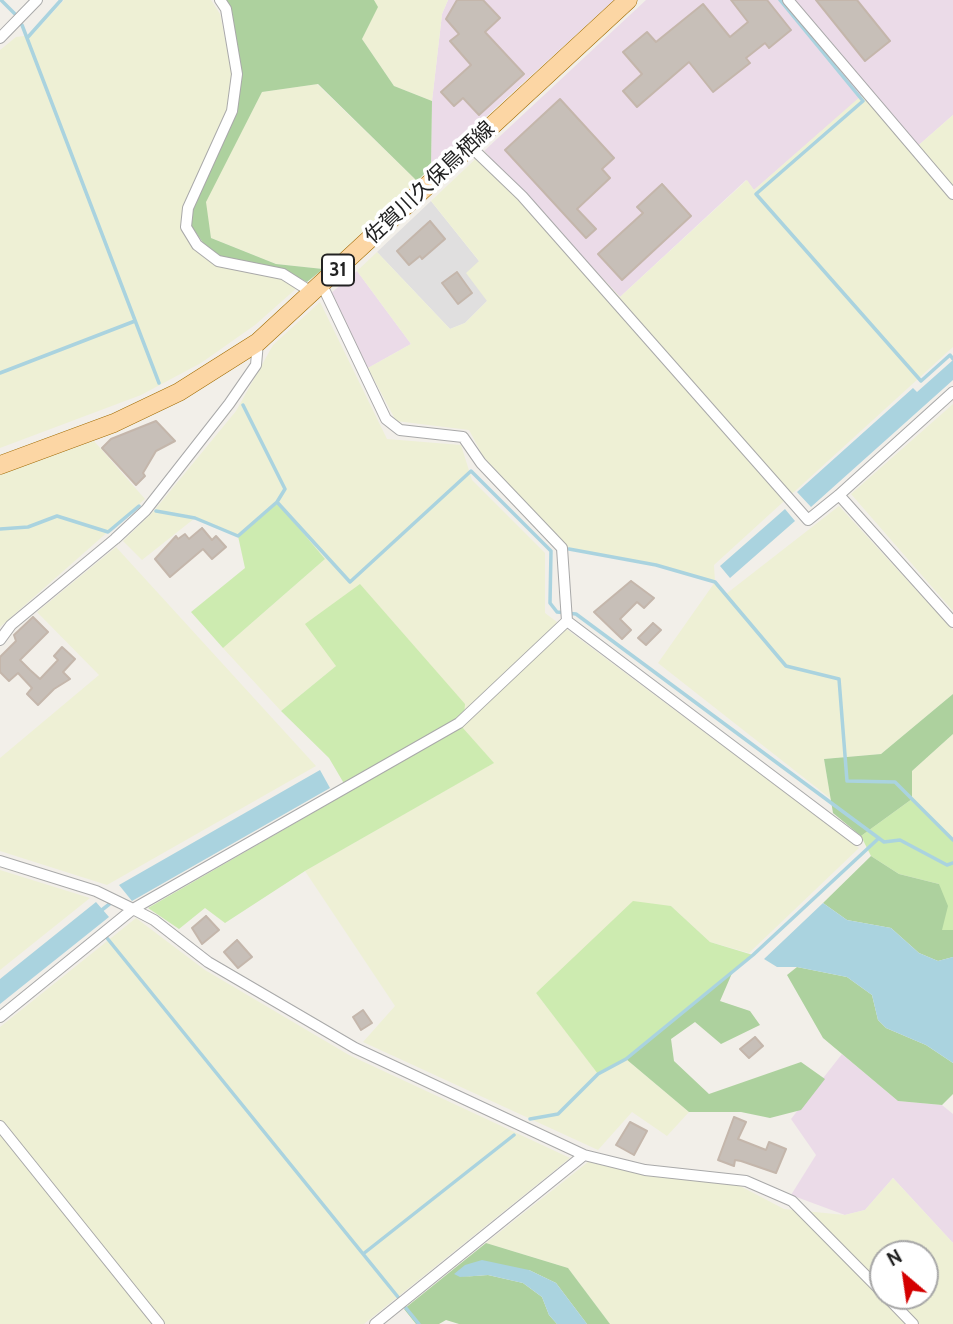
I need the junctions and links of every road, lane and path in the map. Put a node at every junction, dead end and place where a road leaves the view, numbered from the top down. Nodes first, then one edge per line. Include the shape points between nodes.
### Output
1 (37, 0) edge
2 (220, 0) edge
3 (628, 0) edge
4 (788, 0) edge
5 (0, 38) edge
6 (470, 146) junction
7 (953, 194) edge
8 (317, 289) junction
9 (258, 342) junction
10 (953, 392) edge
11 (0, 465) edge
12 (839, 495) junction
13 (567, 621) junction
14 (953, 622) edge
15 (0, 639) edge
16 (857, 841) dead end
17 (0, 862) edge
18 (133, 909) junction
19 (0, 1017) edge
20 (0, 1126) edge
21 (584, 1155) junction
22 (869, 1280) edge
23 (900, 1310) edge
24 (159, 1324) edge
25 (375, 1324) edge
26 (914, 1324) edge

1 - 5 street
2 - 8 street via 226,9 237,74 232,111 188,208 186,227 197,245 218,261 283,274
3 - 6 main road, 佐賀川久保鳥栖線 / 31
4 - 7 street
6 - 8 main road, 佐賀川久保鳥栖線 / 31
6 - 12 street via 522,196 808,520
8 - 9 main road, 佐賀川久保鳥栖線 / 31
8 - 13 street via 386,419 400,430 463,437 481,463 562,548
9 - 11 main road, 佐賀川久保鳥栖線 / 31 via 213,373 114,423
9 - 15 street via 256,365 146,510
10 - 12 street
12 - 14 street
13 - 16 street
13 - 18 street via 458,723
17 - 18 street
18 - 19 street
18 - 21 street via 208,962 355,1048
20 - 24 street
21 - 22 street via 645,1170 746,1181 792,1201
21 - 25 street
23 - 26 street

